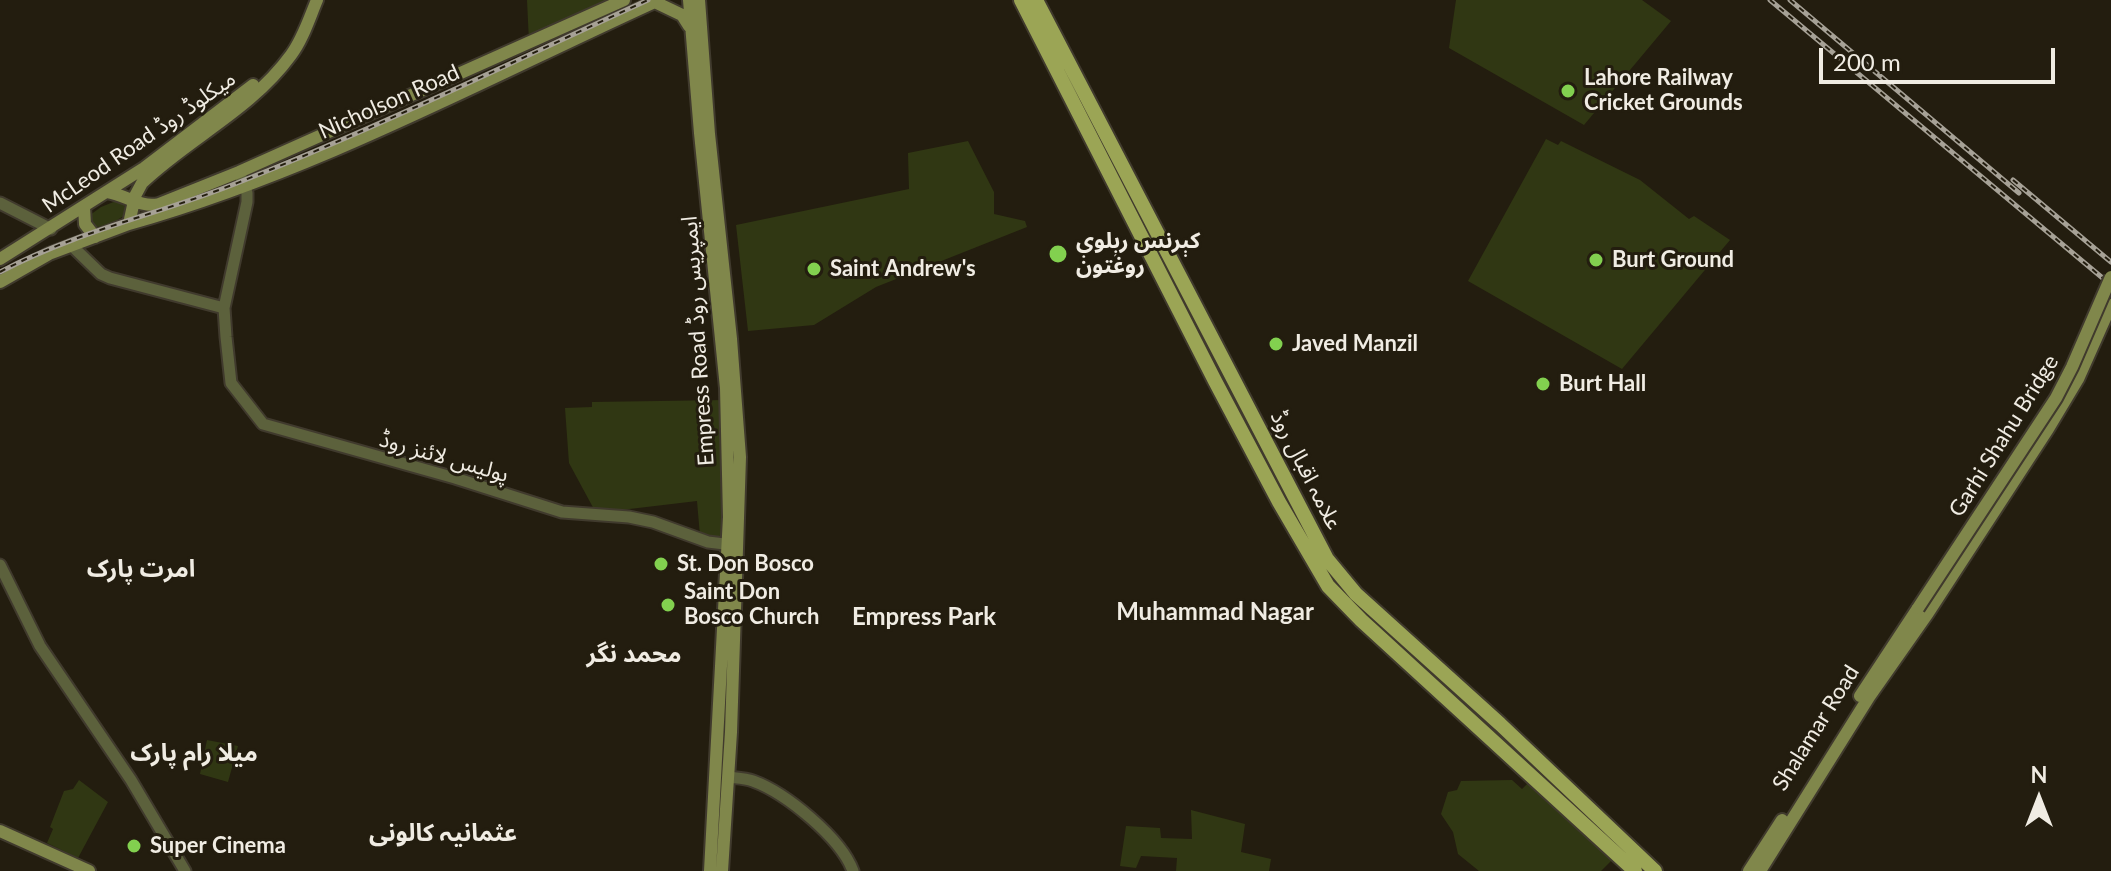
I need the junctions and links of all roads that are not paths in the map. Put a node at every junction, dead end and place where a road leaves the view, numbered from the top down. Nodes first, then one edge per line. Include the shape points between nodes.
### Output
1 (309, 0) edge
2 (317, 0) edge
3 (624, 0) edge
4 (689, 0) edge
5 (699, 0) edge
6 (709, 0) edge
7 (1021, 0) edge
8 (1036, 0) edge
9 (657, 1) edge
10 (700, 14) junction
11 (690, 29) junction
12 (239, 172) junction
13 (244, 185) junction
14 (107, 192) junction
15 (134, 201) junction
16 (0, 203) edge
17 (84, 207) junction
18 (129, 224) junction
19 (51, 229) junction
20 (95, 237) junction
21 (71, 245) junction
22 (0, 259) edge
23 (2111, 277) edge
24 (0, 282) edge
25 (2111, 305) edge
26 (224, 308) junction
27 (733, 545) junction
28 (0, 565) edge
29 (1923, 611) junction
30 (728, 777) junction
31 (0, 831) edge
32 (0, 838) edge
33 (1614, 842) junction
34 (72, 871) edge
35 (89, 871) edge
36 (185, 871) edge
37 (710, 871) edge
38 (722, 871) edge
39 (853, 871) edge
40 (1635, 871) edge
41 (1655, 871) edge
42 (1749, 871) edge
43 (1760, 871) edge

1 - 14 main road, McLeod Road میکلوڈ روڈ via 282,56 246,92
2 - 15 main road, McLeod Road میکلوڈ روڈ via 306,29 274,75 243,106 148,177
3 - 12 main road, Nicholson Road
4 - 11 main road, Empress Road ایمپریس روڈ
5 - 10 main road, Empress Road ایمپریس روڈ
6 - 10 main road
7 - 33 main road, علامہ اقبال روڈ via 1221,393 1328,586
8 - 33 main road, علامہ اقبال روڈ via 1327,559 1356,594 1500,724
9 - 11 main road via 682,15
9 - 13 main road, Nicholson Road via 373,133
10 - 27 main road, Empress Road ایمپریس روڈ via 740,457
11 - 27 main road, Empress Road ایمپریس روڈ via 726,388
12 - 13 street
12 - 15 main road, Nicholson Road via 159,204
13 - 18 main road, Nicholson Road
13 - 26 street, پولیس لائنز روڈ via 247,202
14 - 15 main road
14 - 17 main road, McLeod Road میکلوڈ روڈ
15 - 18 main road, McLeod Road میکلوڈ روڈ
16 - 19 street
17 - 19 main road, McLeod Road میکلوڈ روڈ
17 - 20 main road via 85,224
18 - 20 main road, McLeod Road میکلوڈ روڈ
19 - 22 main road, McLeod Road میکلوڈ روڈ
20 - 21 main road, McLeod Road میکلوڈ روڈ
21 - 24 main road, McLeod Road میکلوڈ روڈ
21 - 26 street via 110,278
23 - 29 main road, Garhi Shahu Bridge, bridge via 2056,398
25 - 29 main road, Garhi Shahu Bridge via 2078,379 1991,518
26 - 27 street, پولیس لائنز روڈ via 231,383 263,424 562,512 629,517
27 - 30 main road, Empress Road ایمپریس روڈ
27 - 37 main road, Empress Road ایمپریس روڈ
28 - 36 street via 40,646
29 - 42 main road, Shalamar Road via 1894,641
29 - 43 main road, Shalamar Road
30 - 38 main road, Empress Road ایمپریس روڈ
30 - 39 street via 756,782 805,811
31 - 35 main road
32 - 34 main road
33 - 40 main road, علامہ اقبال روڈ
33 - 41 main road, علامہ اقبال روڈ

